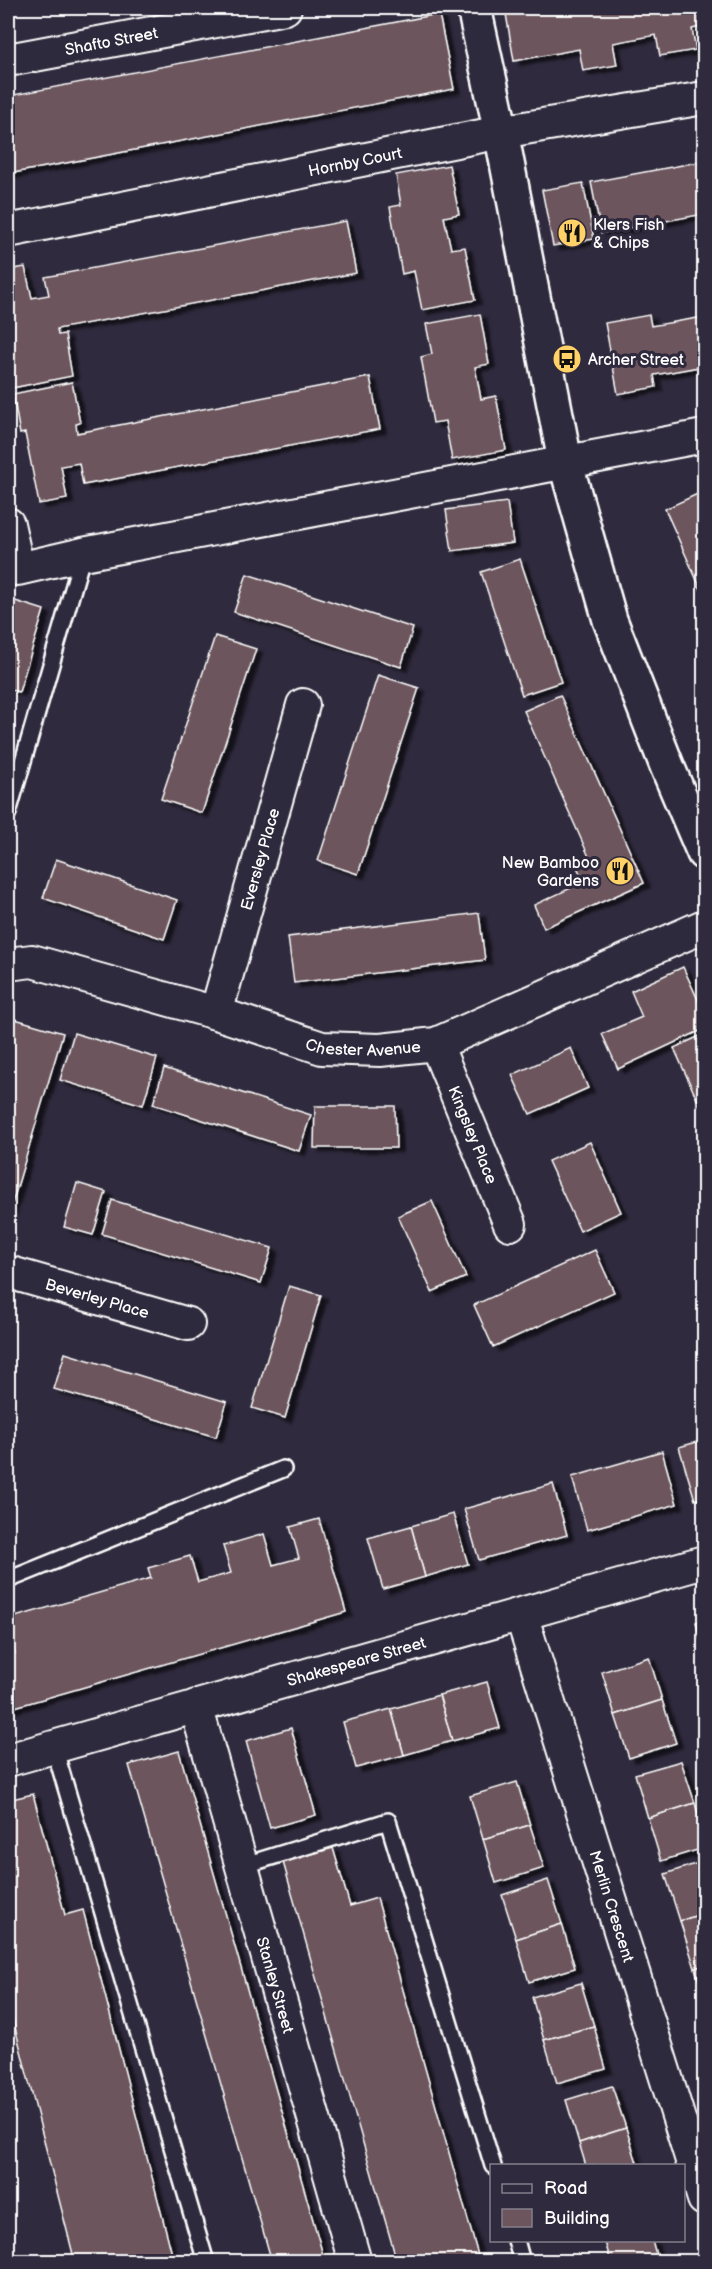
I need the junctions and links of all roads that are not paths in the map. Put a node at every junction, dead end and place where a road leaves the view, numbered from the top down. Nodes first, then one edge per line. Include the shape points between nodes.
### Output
1 (285, 8) edge
2 (474, 8) edge
3 (8, 60) edge
4 (705, 98) edge
5 (501, 132) junction
6 (8, 231) edge
7 (705, 436) edge
8 (565, 461) junction
9 (8, 524) edge
10 (83, 554) junction
11 (303, 705) dead end
12 (8, 813) edge
13 (705, 853) edge
14 (705, 926) edge
15 (8, 964) edge
16 (216, 1013) junction
17 (436, 1044) junction
18 (510, 1224) dead end
19 (8, 1272) edge
20 (188, 1324) dead end
21 (283, 1469) dead end
22 (705, 1562) edge
23 (8, 1580) edge
24 (521, 1614) junction
25 (196, 1706) junction
26 (54, 1747) junction
27 (8, 1760) edge
28 (242, 1866) junction
29 (492, 2164) edge
30 (705, 2199) edge
31 (516, 2242) edge
32 (206, 2262) edge
33 (355, 2262) edge
34 (522, 2262) edge

1 - 3 street, Shafto Street
2 - 5 main road
4 - 5 street, Hornby Court
5 - 6 street, Hornby Court
5 - 8 main road
7 - 8 street
8 - 10 street
8 - 13 main road via 610,620
9 - 10 street via 18,569
10 - 12 lane
11 - 16 street, Eversley Place
14 - 17 street, Chester Avenue
15 - 16 street, Chester Avenue via 32,961
16 - 17 street, Chester Avenue via 322,1048 380,1050
17 - 18 street, Kingsley Place
19 - 20 street, Beverley Place
21 - 23 lane
22 - 24 street, Shakespeare Street
24 - 25 street, Shakespeare Street
24 - 30 street, Merlin Crescent
25 - 26 street, Shakespeare Street
25 - 28 street, Stanley Street
26 - 27 street, Shakespeare Street
26 - 32 lane
28 - 29 lane via 388,1821
28 - 33 street, Stanley Street
31 - 34 lane

